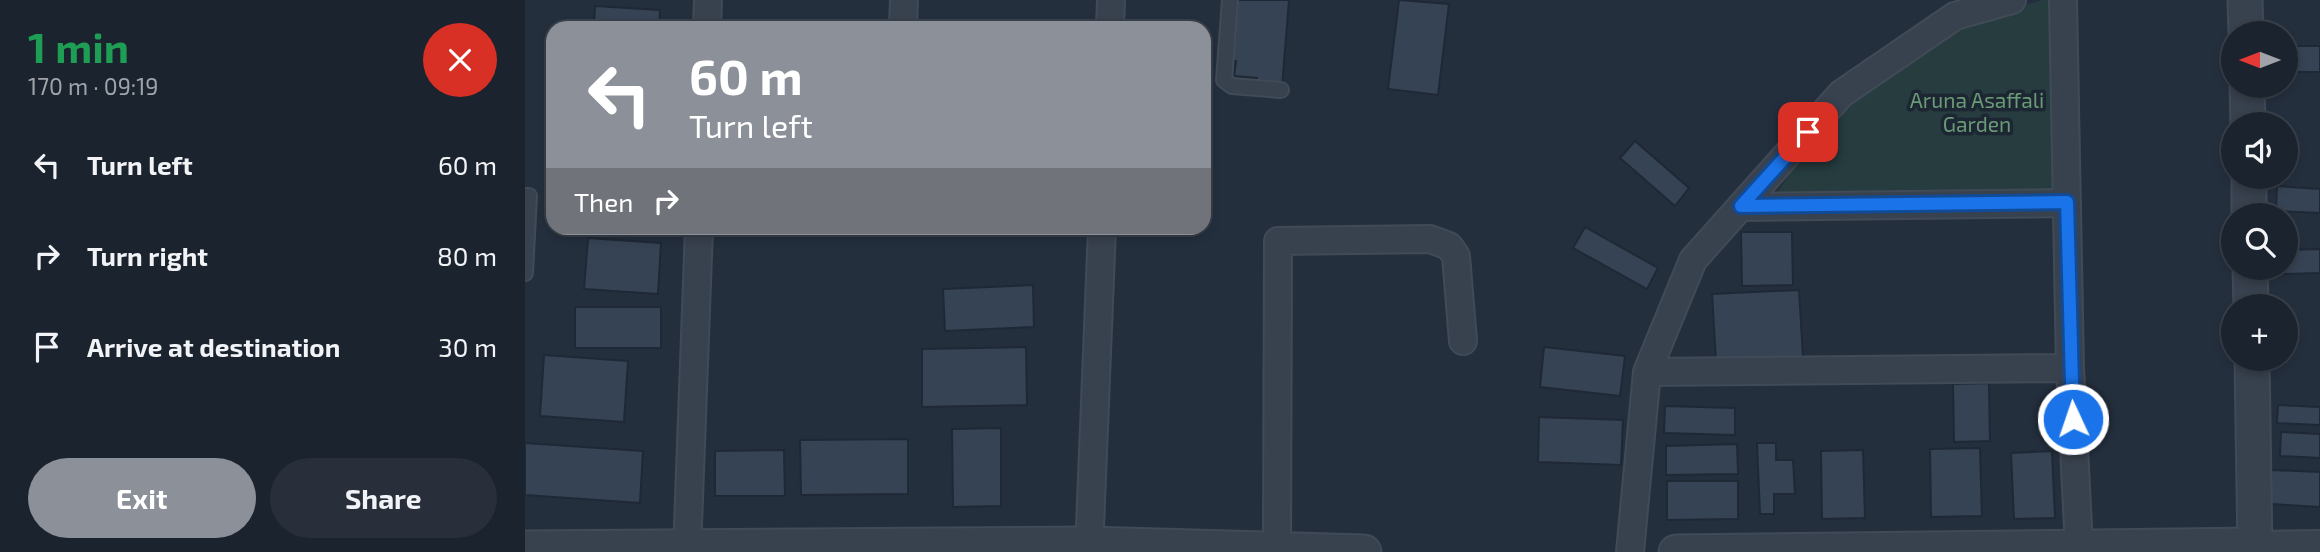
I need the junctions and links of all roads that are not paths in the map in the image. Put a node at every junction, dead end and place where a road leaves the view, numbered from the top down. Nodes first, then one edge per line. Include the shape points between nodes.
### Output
1 (708, 0) edge
2 (904, 0) edge
3 (1111, 0) edge
4 (1230, 0) edge
5 (2012, 0) edge
6 (2063, 0) edge
7 (2245, 0) edge
8 (707, 21) edge
9 (903, 21) edge
10 (1110, 21) edge
11 (2246, 21) edge
12 (1280, 90) dead end
13 (525, 196) edge
14 (2067, 202) junction
15 (1741, 206) junction
16 (699, 235) edge
17 (1102, 235) edge
18 (525, 273) edge
19 (1462, 341) dead end
20 (2070, 369) junction
21 (2252, 371) edge
22 (1647, 372) junction
23 (2320, 544) edge
24 (525, 548) edge
25 (1089, 548) edge
26 (687, 549) edge
27 (1277, 549) junction
28 (2065, 549) edge
29 (2114, 549) edge
30 (2255, 549) edge
31 (1755, 551) edge
32 (1364, 552) edge
33 (1630, 552) edge
34 (1676, 552) edge

1 - 8 street
2 - 9 street
3 - 10 street
4 - 12 lane via 1224,80 1232,86
5 - 15 street via 1955,16 1841,94
6 - 14 street
7 - 11 street
13 - 18 lane via 529,196
14 - 15 street
14 - 20 street
15 - 22 street via 1693,260
16 - 26 street
17 - 25 street
19 - 27 street via 1456,256 1449,246 1430,239 1278,241
20 - 22 street
20 - 28 street
21 - 30 street
22 - 33 street
23 - 30 street
24 - 26 street
25 - 26 street
25 - 27 street
27 - 32 street
28 - 29 street
28 - 31 street
29 - 30 street
31 - 34 street

